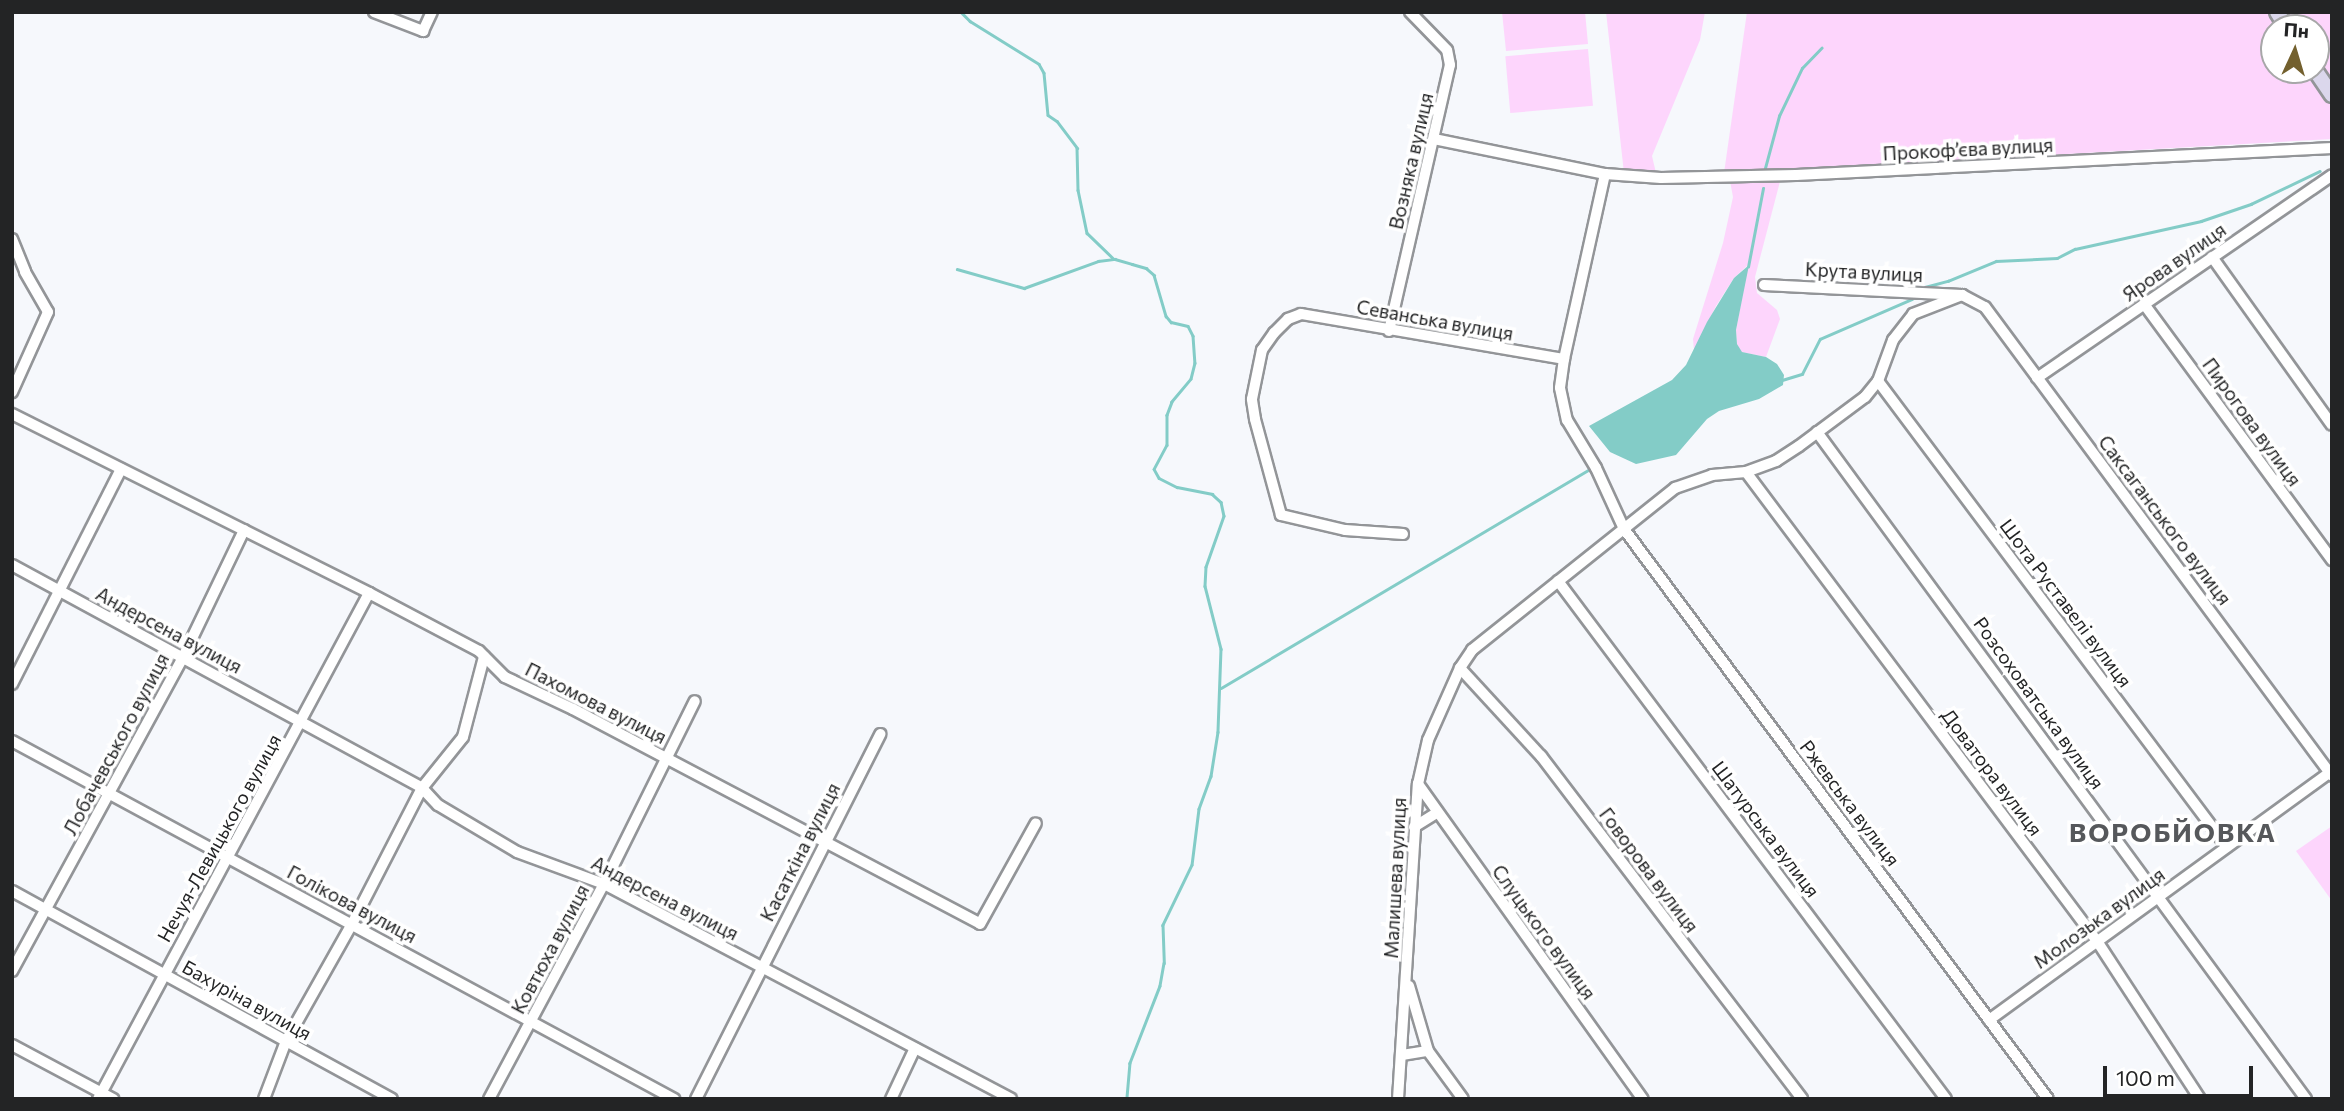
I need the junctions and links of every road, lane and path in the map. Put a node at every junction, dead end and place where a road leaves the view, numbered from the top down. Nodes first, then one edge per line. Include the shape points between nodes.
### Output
1 (374, 12) edge
2 (432, 12) edge
3 (1410, 12) edge
4 (1434, 139) junction
5 (2332, 148) edge
6 (1605, 174) junction
7 (2332, 176) edge
8 (12, 239) edge
9 (2212, 257) junction
10 (1764, 285) dead end
11 (1962, 295) junction
12 (2144, 304) junction
13 (1389, 331) junction
14 (1563, 359) junction
15 (2037, 378) junction
16 (1878, 381) junction
17 (12, 392) edge
18 (12, 414) edge
19 (2332, 425) edge
20 (1817, 432) junction
21 (121, 469) junction
22 (1746, 472) junction
23 (1624, 528) junction
24 (244, 530) junction
25 (1403, 534) dead end
26 (2332, 560) edge
27 (12, 565) edge
28 (1558, 581) junction
29 (60, 591) junction
30 (369, 593) junction
31 (183, 657) junction
32 (484, 657) junction
33 (1460, 668) junction
34 (12, 684) edge
35 (695, 701) dead end
36 (302, 722) junction
37 (880, 734) dead end
38 (12, 741) edge
39 (667, 758) junction
40 (2331, 773) edge
41 (1418, 784) junction
42 (422, 788) junction
43 (108, 793) junction
44 (1436, 813) junction
45 (1036, 823) dead end
46 (1415, 827) junction
47 (824, 840) junction
48 (2227, 847) junction
49 (228, 858) junction
50 (604, 884) junction
51 (12, 891) edge
52 (2159, 895) junction
53 (46, 910) junction
54 (352, 924) junction
55 (2097, 941) junction
56 (761, 966) junction
57 (12, 971) edge
58 (164, 974) junction
59 (1406, 977) junction
60 (1989, 1020) junction
61 (532, 1022) junction
62 (286, 1041) junction
63 (12, 1045) edge
64 (915, 1048) junction
65 (1428, 1051) junction
66 (1402, 1055) junction
67 (100, 1096) edge
68 (113, 1099) edge
69 (264, 1099) edge
70 (392, 1099) edge
71 (489, 1099) edge
72 (674, 1099) edge
73 (696, 1099) edge
74 (891, 1099) edge
75 (1011, 1099) edge
76 (1398, 1099) edge
77 (1463, 1099) edge
78 (1643, 1099) edge
79 (1802, 1099) edge
80 (1946, 1099) edge
81 (2048, 1099) edge
82 (2200, 1099) edge
83 (2306, 1099) edge

1 - 2 street via 424,30
3 - 4 street, Возняка вулиця via 1447,50 1448,79
4 - 6 street, Прокоф’єва вулиця
4 - 13 street, Возняка вулиця
5 - 6 street, Прокоф’єва вулиця via 1796,175 1661,178
6 - 14 street
7 - 9 street, Ярова вулиця
8 - 17 street via 48,312
9 - 12 street, Ярова вулиця
9 - 19 street
10 - 11 street, Крута вулиця
11 - 15 street, Саксаганського вулиця via 1984,307
11 - 16 street via 1913,314 1893,340
12 - 15 street, Ярова вулиця
12 - 26 street, Пирогова вулиця
13 - 14 street, Севанська вулиця
13 - 25 street, Севанська вулиця via 1300,314 1288,319 1262,350 1254,384 1255,419 1281,515 1345,530
14 - 23 street via 1560,388 1567,420
15 - 40 street, Саксаганського вулиця
16 - 20 street, Малишева вулиця via 1865,397
16 - 48 street, Шота Руставелі вулиця
18 - 21 street, Пахомова вулиця
20 - 22 street, Малишева вулиця via 1776,461
20 - 52 street, Розсоховатська вулиця
21 - 24 street, Пахомова вулиця
21 - 29 street
22 - 23 street, Малишева вулиця via 1692,480
22 - 55 street, Доватора вулиця
23 - 28 street, Малишева вулиця
23 - 60 street, Ржевська вулиця
24 - 30 street, Пахомова вулиця
24 - 31 street, Лобачевського вулиця
27 - 29 street, Андерсена вулиця
28 - 33 street, Малишева вулиця via 1487,636
28 - 80 street, Шатурська вулиця
29 - 31 street, Андерсена вулиця
29 - 34 street
30 - 32 street, Пахомова вулиця
30 - 36 street, Нечуя-Левицького вулиця
31 - 36 street, Андерсена вулиця
31 - 43 street, Лобачевського вулиця
32 - 39 street, Пахомова вулиця via 505,677
32 - 42 street via 463,737
33 - 41 street, Малишева вулиця via 1428,740
33 - 79 street, Говорова вулиця via 1541,756
35 - 39 street, Ковтюха вулиця
36 - 42 street, Андерсена вулиця
36 - 49 street, Нечуя-Левицького вулиця
37 - 47 street, Касаткіна вулиця
38 - 43 street, Голікова вулиця
39 - 47 street, Пахомова вулиця
39 - 50 street, Ковтюха вулиця
40 - 48 street, Молозька вулиця
41 - 44 street, Слуцького вулиця
41 - 46 street, Малишева вулиця
42 - 50 street, Андерсена вулиця via 438,805 517,852
42 - 54 street
43 - 49 street, Голікова вулиця
43 - 53 street, Лобачевського вулиця
44 - 46 street
44 - 78 street, Слуцького вулиця
45 - 47 street, Пахомова вулиця via 981,924
46 - 59 street, Малишева вулиця
47 - 56 street, Касаткіна вулиця
48 - 52 street, Молозька вулиця
49 - 54 street, Голікова вулиця
49 - 58 street, Нечуя-Левицького вулиця
50 - 56 street, Андерсена вулиця
50 - 61 street, Ковтюха вулиця
51 - 53 street, Бахуріна вулиця
52 - 55 street, Молозька вулиця
52 - 83 street, Розсоховатська вулиця
53 - 57 street, Лобачевського вулиця
53 - 58 street, Бахуріна вулиця
54 - 61 street, Голікова вулиця
54 - 62 street
55 - 60 street, Молозька вулиця
55 - 82 street, Доватора вулиця
56 - 64 street, Андерсена вулиця
56 - 73 street, Касаткіна вулиця
58 - 62 street, Бахуріна вулиця
58 - 67 street, Нечуя-Левицького вулиця
59 - 65 street
59 - 66 street, Малишева вулиця
60 - 81 street, Ржевська вулиця
61 - 71 street, Ковтюха вулиця
61 - 72 street, Голікова вулиця
62 - 69 street
62 - 70 street, Бахуріна вулиця
63 - 67 street
64 - 74 street
64 - 75 street, Андерсена вулиця
65 - 66 street
65 - 77 street
66 - 76 street, Малишева вулиця
67 - 68 street

